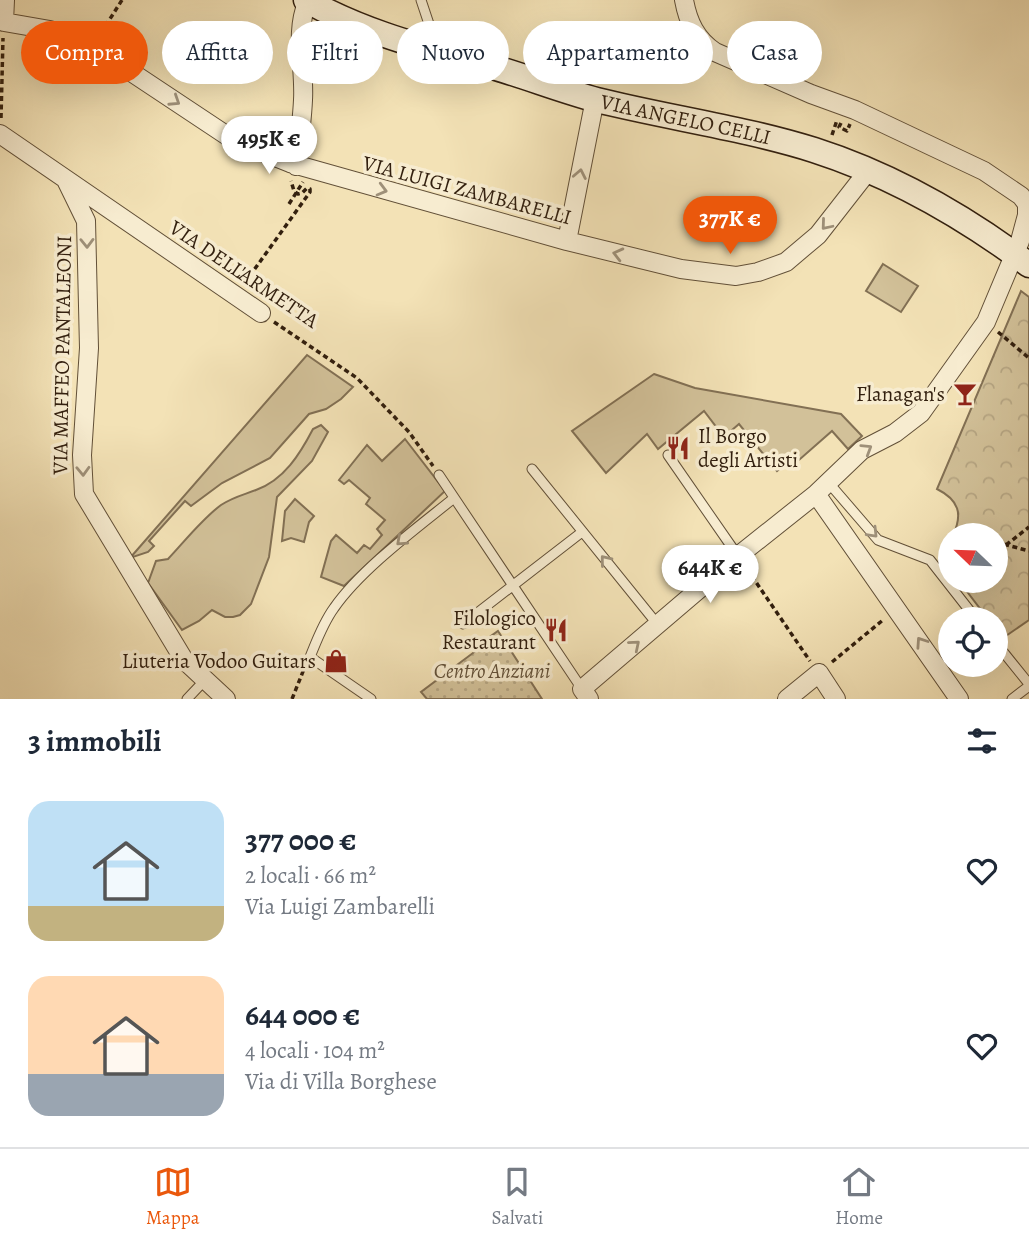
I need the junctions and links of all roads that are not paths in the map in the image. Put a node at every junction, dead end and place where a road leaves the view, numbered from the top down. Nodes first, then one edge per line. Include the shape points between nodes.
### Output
1 (5, 0) edge
2 (421, 0) edge
3 (684, 0) edge
4 (307, 1) edge
5 (428, 21) edge
6 (397, 40) edge
7 (509, 72) edge
8 (595, 99) junction
9 (1, 129) edge
10 (292, 170) junction
11 (868, 171) junction
12 (66, 180) junction
13 (566, 241) junction
14 (1022, 259) edge
15 (261, 313) road end
16 (668, 456) dead end
17 (533, 469) dead end
18 (439, 475) road end
19 (822, 488) junction
20 (454, 498) junction
21 (582, 533) junction
22 (739, 557) junction
23 (513, 586) junction
24 (968, 607) edge
25 (463, 624) dead end
26 (658, 625) junction
27 (1008, 658) edge
28 (205, 680) junction
29 (1029, 685) edge
30 (585, 694) edge
31 (187, 699) edge
32 (226, 699) edge
33 (371, 699) edge
34 (787, 699) edge
35 (836, 699) edge
36 (959, 699) edge
37 (1012, 699) edge

1 -> 10 street, VIA LUIGI ZAMBARELLI via 4,22 50,30 92,46 235,141
2 - 5 lane
3 - 14 street via 695,32 722,55 943,149 1016,191 1028,209
4 - 6 main road, VIA ANGELO CELLI
4 - 10 street via 301,31 303,99
7 - 8 main road, VIA ANGELO CELLI
8 - 11 main road, VIA ANGELO CELLI via 804,147
13 -> 8 street
9 - 12 street, VIA DELL'ARMETTA
10 -> 13 street, VIA LUIGI ZAMBARELLI
11 -> 13 street, VIA LUIGI ZAMBARELLI via 810,243 786,262 758,272 736,276 681,270
11 - 14 main road, VIA ANGELO CELLI via 951,212
12 - 15 street, VIA DELL'ARMETTA
12 -> 28 street, VIA MAFFEO PANTALEONI via 86,221 89,348 84,494 184,660
19 -> 14 street via 862,450 921,413 986,322
16 - 22 lane
17 - 21 lane
18 - 20 lane
19 - 22 street
19 -> 24 lane via 878,540 930,559
36 -> 19 street
20 - 23 lane
20 -> 33 lane via 344,595 308,661
21 - 23 lane
26 -> 21 lane
22 - 26 street
23 - 25 lane
23 - 30 lane
30 -> 26 street
27 - 29 lane
28 - 31 lane
28 - 32 street, VIA MAFFEO PANTALEONI
29 - 37 lane
34 - 35 street via 818,673

